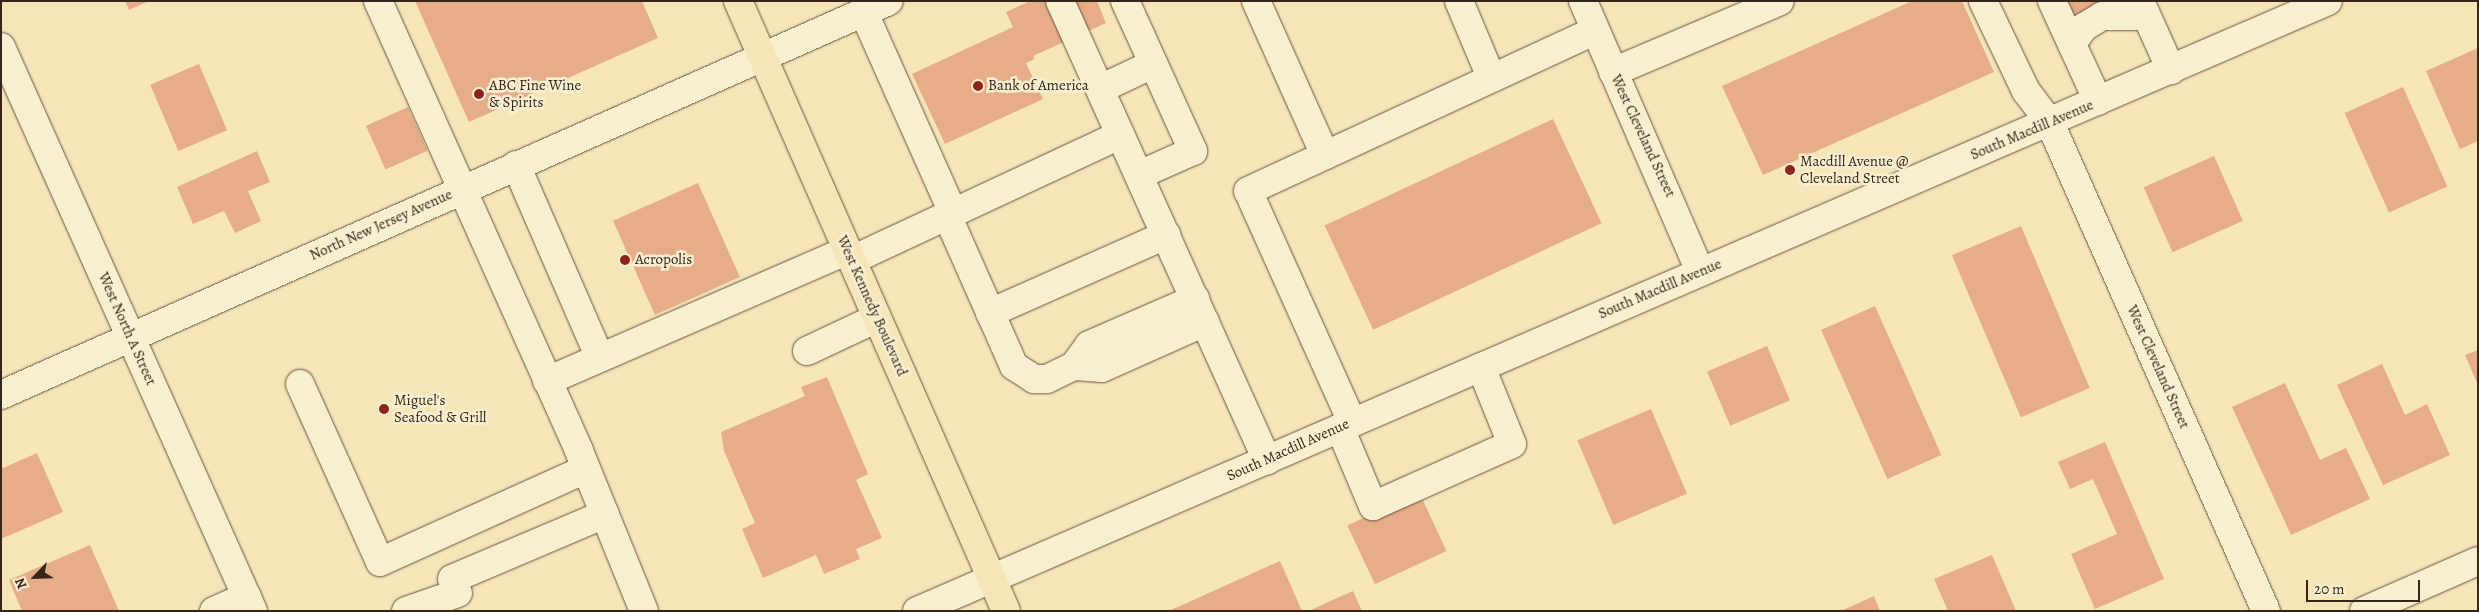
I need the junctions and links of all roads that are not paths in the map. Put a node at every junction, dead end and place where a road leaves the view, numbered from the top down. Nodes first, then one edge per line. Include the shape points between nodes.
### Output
1 (378, 1) edge
2 (738, 1) edge
3 (889, 1) edge
4 (1060, 1) edge
5 (1125, 1) edge
6 (1256, 1) edge
7 (1459, 1) edge
8 (1583, 1) edge
9 (1780, 1) edge
10 (1983, 1) edge
11 (2052, 1) edge
12 (2328, 1) edge
13 (2143, 8) edge
14 (864, 12) junction
15 (1595, 31) junction
16 (2072, 44) junction
17 (1, 47) edge
18 (763, 58) junction
19 (1153, 64) junction
20 (2170, 70) junction
21 (1614, 72) junction
22 (1491, 77) junction
23 (8, 80) edge
24 (1100, 89) junction
25 (2098, 101) junction
26 (2050, 123) junction
27 (1120, 135) junction
28 (1325, 155) junction
29 (516, 165) junction
30 (1139, 176) junction
31 (461, 189) junction
32 (950, 214) junction
33 (1166, 235) junction
34 (850, 255) junction
35 (1700, 271) junction
36 (1200, 311) junction
37 (990, 313) junction
38 (877, 318) junction
39 (130, 338) junction
40 (807, 351) dead end
41 (600, 358) junction
42 (1480, 367) junction
43 (547, 381) junction
44 (300, 384) dead end
45 (1, 395) edge
46 (1346, 425) junction
47 (1267, 460) junction
48 (586, 469) junction
49 (605, 514) junction
50 (2478, 561) edge
51 (992, 580) junction
52 (250, 603) edge
53 (214, 611) edge
54 (406, 611) edge
55 (644, 611) edge
56 (917, 611) edge
57 (1006, 611) edge
58 (2266, 611) edge
59 (2364, 611) edge

1 - 31 street
2 - 18 main road, West Kennedy Boulevard
3 - 14 street, North New Jersey Avenue
4 - 24 street
5 - 19 street
6 - 28 street
7 - 22 street
8 - 15 street, West Cleveland Street
9 - 21 street
10 - 26 street, West Cleveland Street via 2026,91
11 - 16 street
12 - 20 street, South Macdill Avenue
13 - 16 street via 2102,16 2084,27
13 - 20 street
14 - 18 street, North New Jersey Avenue
14 - 32 street
15 - 21 street, West Cleveland Street
15 - 22 street
16 - 25 street
17 - 23 street, West North A Street
18 - 29 street, North New Jersey Avenue
18 - 34 main road, West Kennedy Boulevard
19 - 24 street
19 - 30 street via 1193,151
20 - 25 street, South Macdill Avenue
21 - 35 street, West Cleveland Street
22 - 28 street
23 - 39 street, West North A Street
24 - 27 street
25 - 26 street, South Macdill Avenue
26 - 35 street, South Macdill Avenue
26 - 58 street, West Cleveland Street
27 - 30 street
27 - 32 street
28 - 46 street via 1248,191
29 - 31 street, North New Jersey Avenue
29 - 41 street
30 - 33 street
31 - 39 street, North New Jersey Avenue
31 - 43 street
32 - 34 street
32 - 37 street
33 - 36 street
33 - 37 street
34 - 38 main road, West Kennedy Boulevard
34 - 41 street
35 - 42 street, South Macdill Avenue
36 - 37 street via 1102,368 1074,366 1047,379 1022,373 1014,366
36 - 47 street
38 - 40 street
38 - 51 main road, West Kennedy Boulevard
39 - 45 street, North New Jersey Avenue
39 - 52 street, West North A Street
41 - 43 street
42 - 46 street, South Macdill Avenue
42 - 46 street via 1512,444 1373,506
43 - 48 street
44 - 48 street via 380,562
46 - 47 street, South Macdill Avenue
47 - 51 street, South Macdill Avenue
48 - 49 street
49 - 54 street
49 - 55 street
50 - 59 street
51 - 56 street, South Macdill Avenue
51 - 57 main road, West Kennedy Boulevard
52 - 53 street

